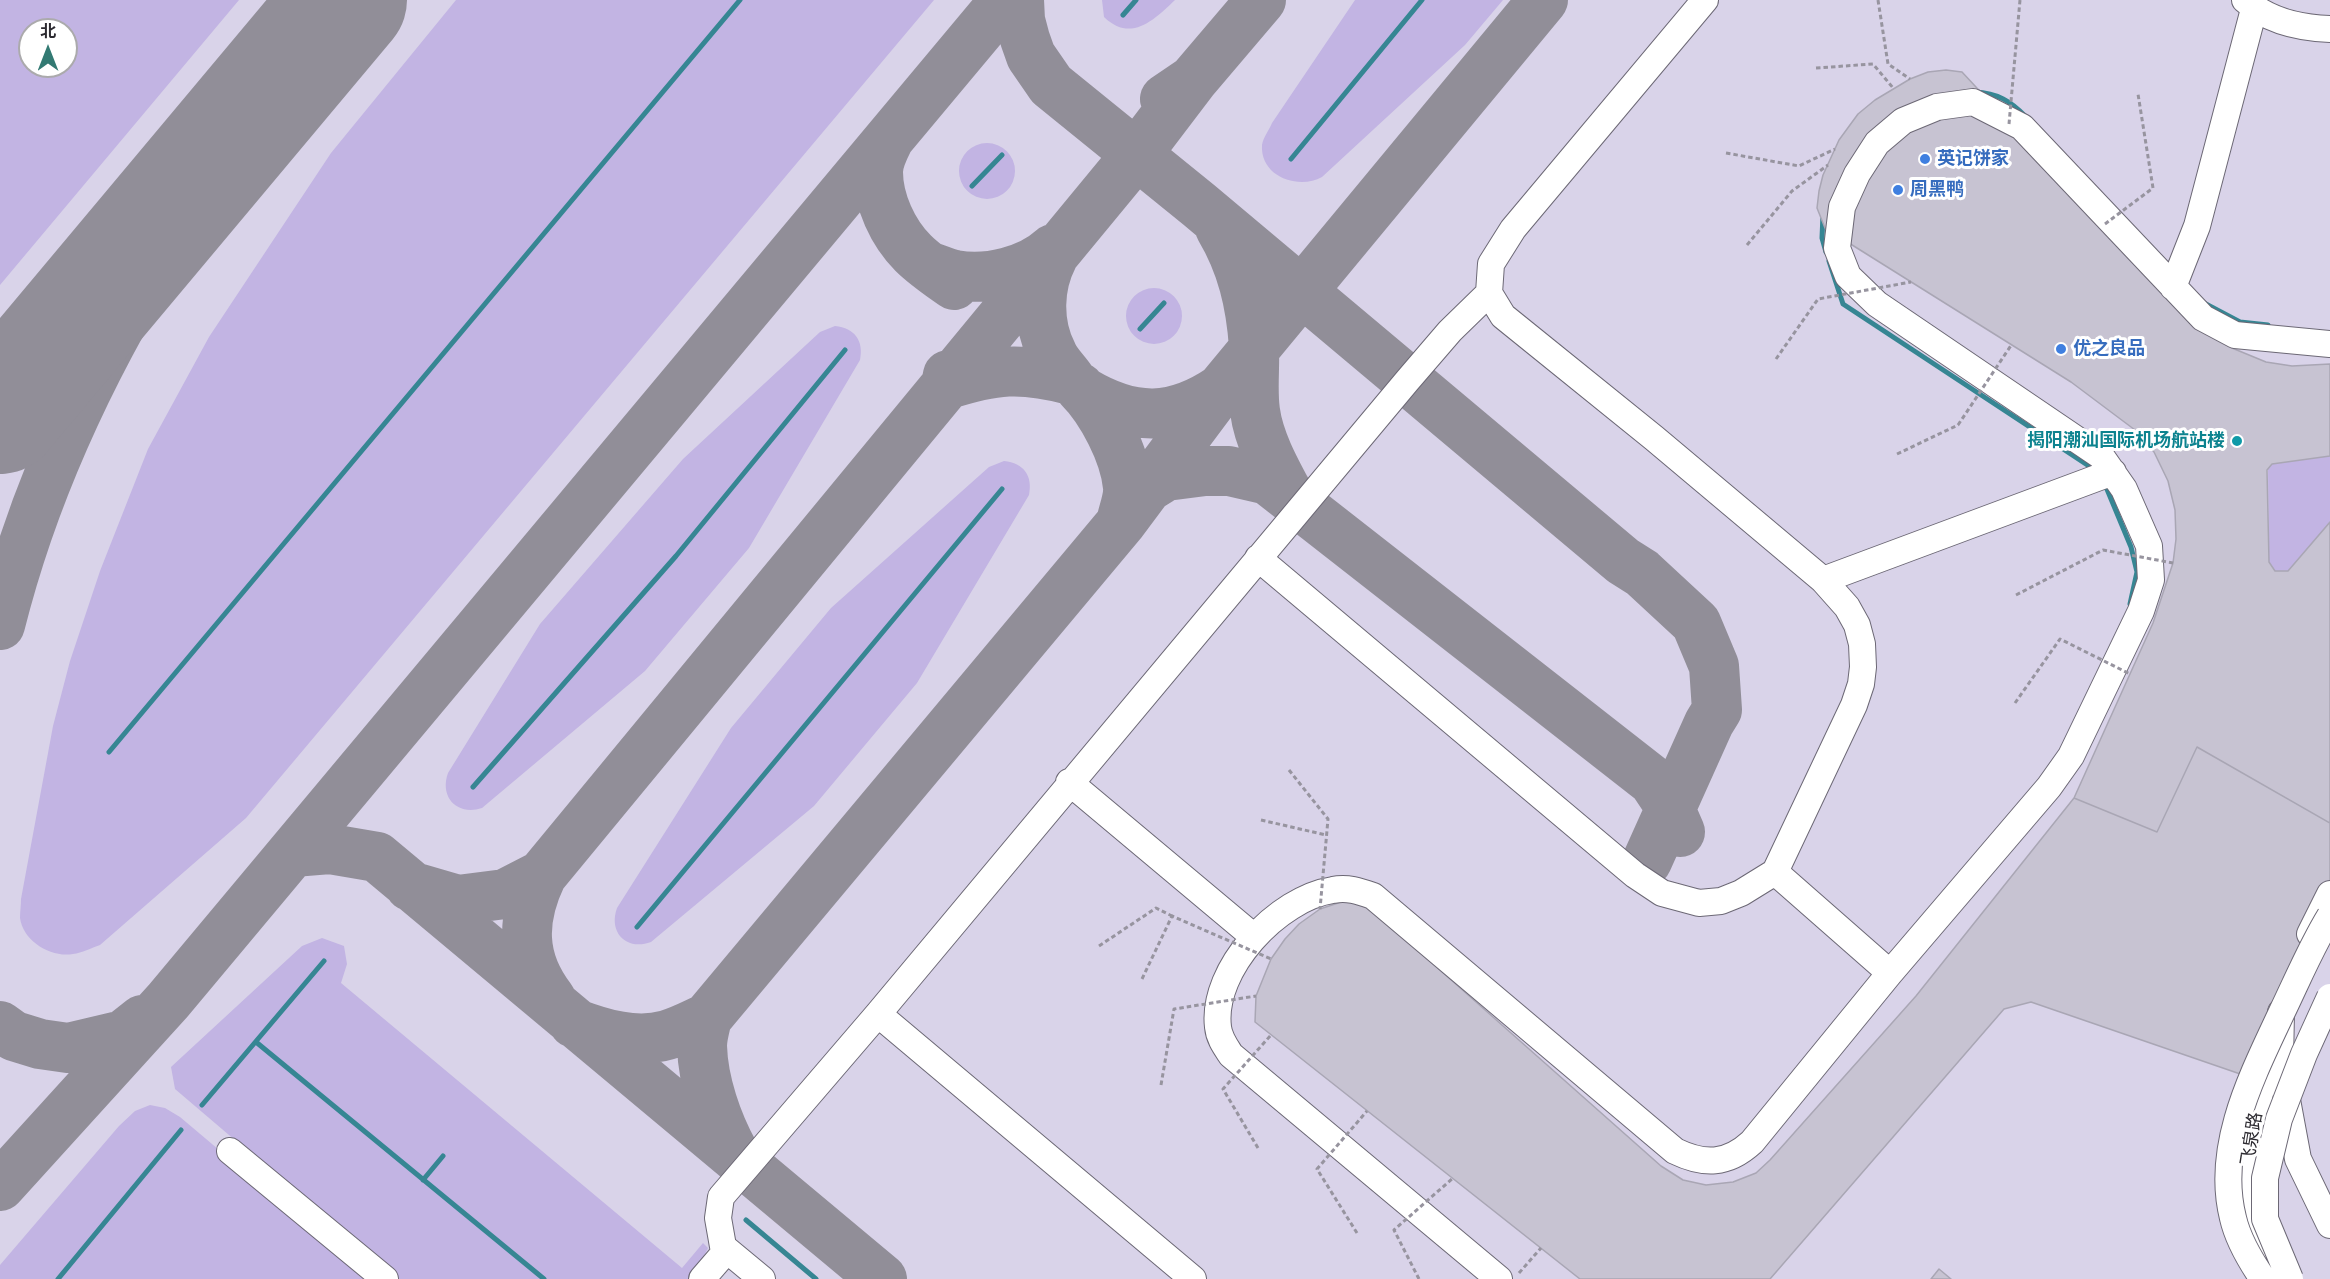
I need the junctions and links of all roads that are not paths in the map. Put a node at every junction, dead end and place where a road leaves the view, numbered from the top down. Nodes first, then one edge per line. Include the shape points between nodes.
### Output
1 (1705, 0) edge
2 (2250, 4) edge
3 (2330, 29) edge
4 (2173, 287) junction
5 (1489, 293) junction
6 (2330, 344) edge
7 (2113, 472) junction
8 (1258, 558) junction
9 (1823, 580) junction
10 (1070, 782) junction
11 (1774, 872) junction
12 (2330, 894) edge
13 (2330, 916) edge
14 (1254, 937) junction
15 (1890, 973) junction
16 (2281, 995) junction
17 (2330, 997) edge
18 (878, 1014) junction
19 (230, 1151) dead end
20 (2330, 1225) edge
21 (724, 1252) junction
22 (385, 1279) edge
23 (702, 1279) edge
24 (762, 1279) edge
25 (1193, 1279) edge
26 (1499, 1279) edge
27 (2263, 1279) edge
28 (2278, 1279) edge
29 (2290, 1279) edge

1 - 5 street via 1513,229 1491,264
2 - 3 street via 2294,25
2 - 4 street via 2197,226
4 - 6 street via 2203,318 2235,335
4 - 7 street via 2022,127 1972,102 1937,107 1903,121 1877,143 1842,207 1837,248 1848,276 1877,304 2101,456
5 - 8 street via 1443,339
5 - 9 street via 1503,315
7 - 9 street
7 - 15 street via 2149,546 2151,580 2141,611 2071,756
8 - 10 street
8 - 11 street via 1662,893 1700,903 1720,901
9 - 11 street via 1857,625 1862,644 1861,684
10 - 14 street
10 - 18 street
11 - 15 street
12 - 16 street
13 - 27 street, bridge via 2273,1031 2230,1144 2233,1218 2247,1254
14 - 15 street via 1305,899 1332,890 1356,889 1373,896 1675,1151 1695,1160 1717,1161 1739,1154 1752,1142
14 - 26 street via 1232,967 1218,1013 1222,1042 1231,1055
16 - 20 street via 2280,1062 2298,1159
16 - 28 street, 飞泉路 via 2245,1168 2254,1226
17 - 29 street, bridge via 2279,1119 2265,1178 2265,1219
18 - 21 street via 721,1197 718,1218
18 - 25 street
19 - 22 street
21 - 23 street
21 - 24 street via 727,1250

